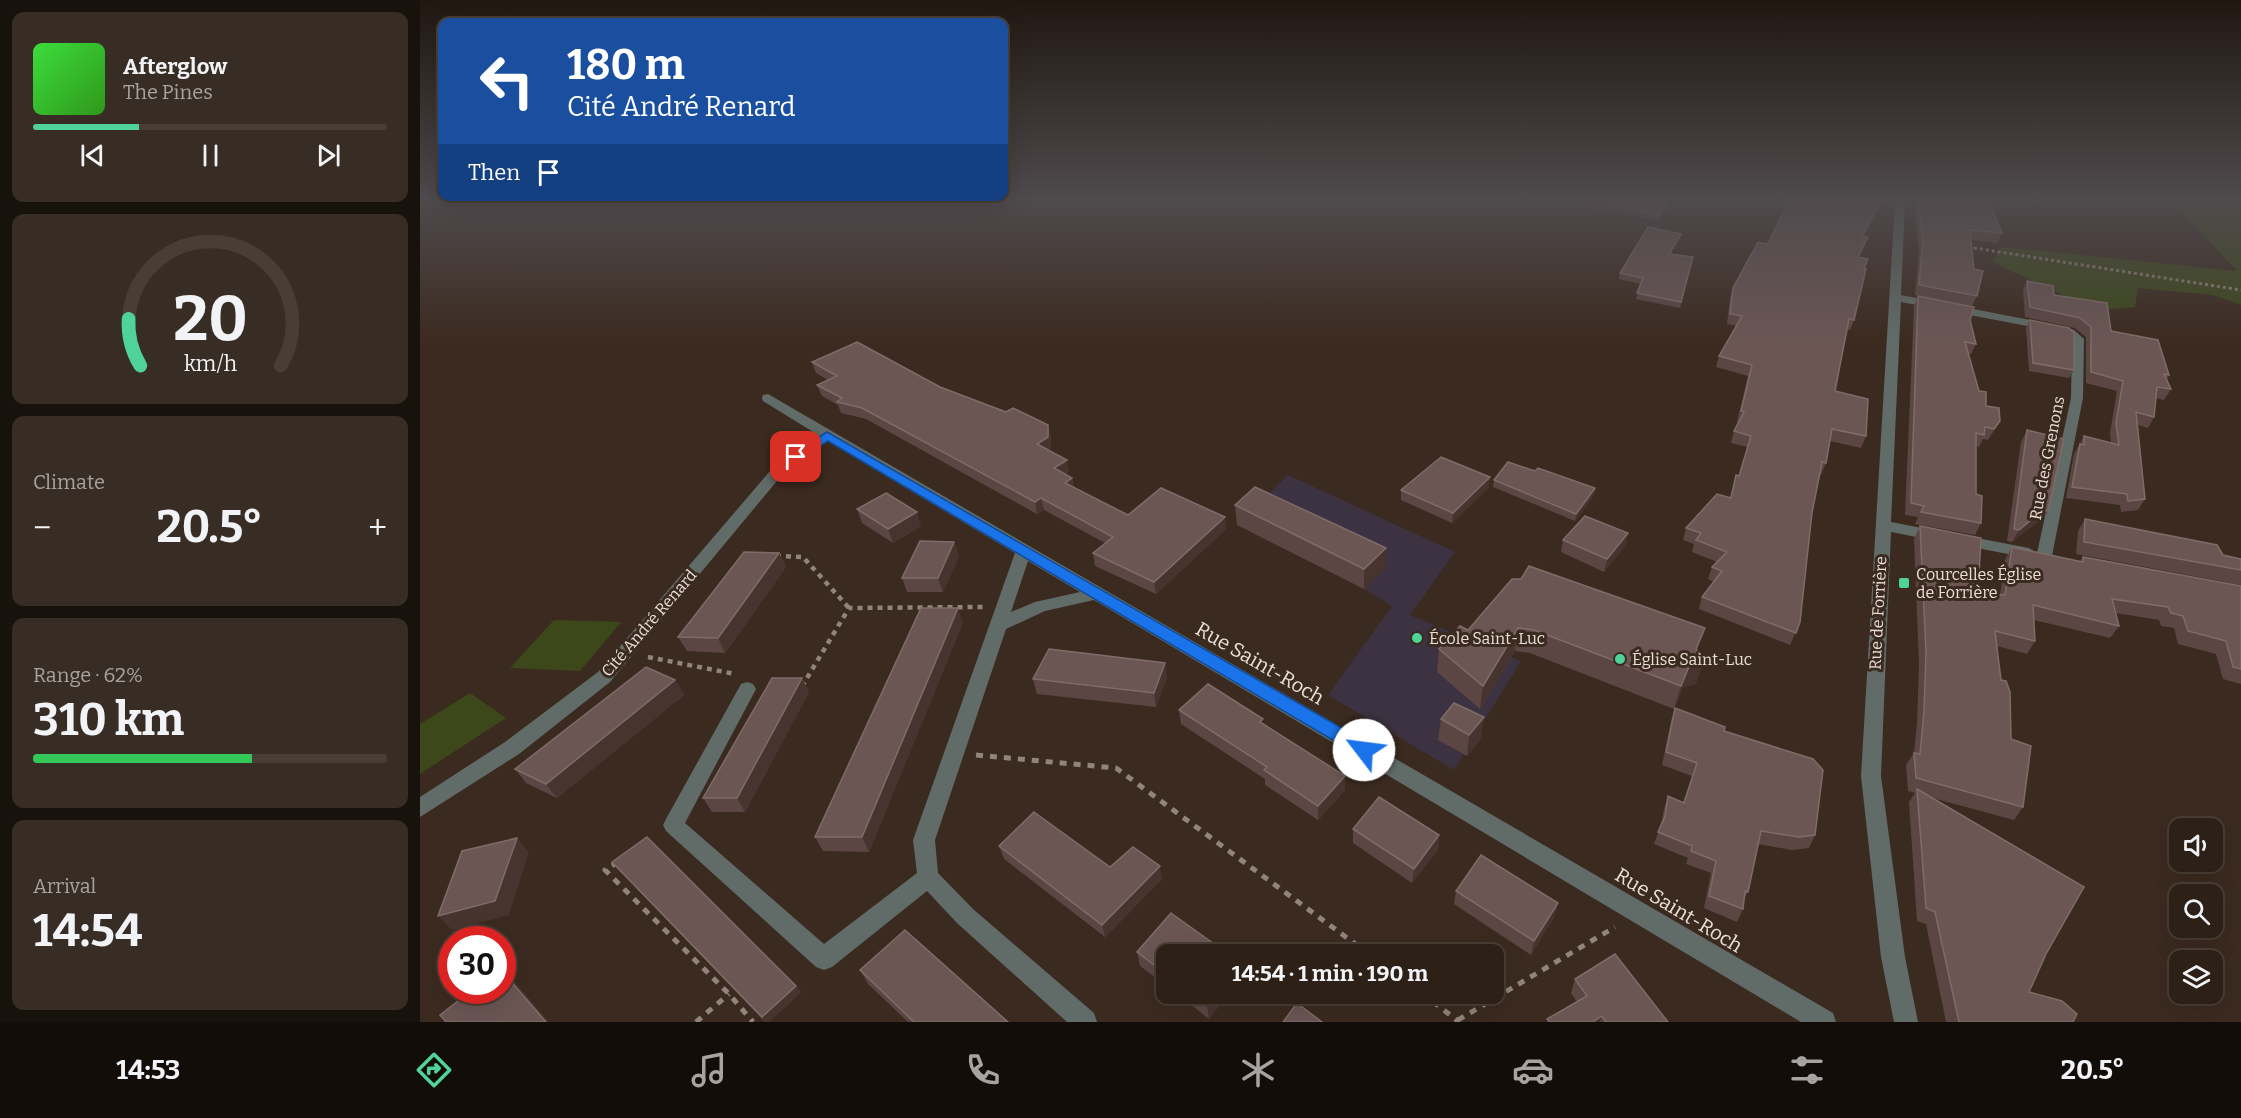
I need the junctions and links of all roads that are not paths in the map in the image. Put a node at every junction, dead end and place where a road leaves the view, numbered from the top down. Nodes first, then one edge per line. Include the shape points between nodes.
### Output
1 (1897, 249) edge
2 (1894, 297) junction
3 (768, 398) dead end
4 (827, 435) junction
5 (1882, 525) junction
6 (1024, 550) junction
7 (1097, 594) junction
8 (1001, 616) junction
9 (747, 689) road end
10 (420, 808) edge
11 (928, 877) junction
12 (1084, 1022) edge
13 (1824, 1022) edge
14 (1906, 1022) edge

1 - 2 street, Rue de Forrière
2 - 5 street, Rue de Forrière
2 - 5 street, Rue des Grenons via 2070,332 2078,339 2077,398 2050,557
3 - 4 street, Rue Saint-Roch
4 - 6 street, Rue Saint-Roch
4 - 10 street, Cité André Renard via 781,467 604,677 512,747
5 - 14 street, Rue de Forrière via 1870,776 1893,957
6 - 7 street, Rue Saint-Roch
6 - 8 street
7 - 8 street
7 - 13 street, Rue Saint-Roch
8 - 11 street via 924,840
9 - 11 street via 673,825 824,959
11 - 12 street via 965,916

